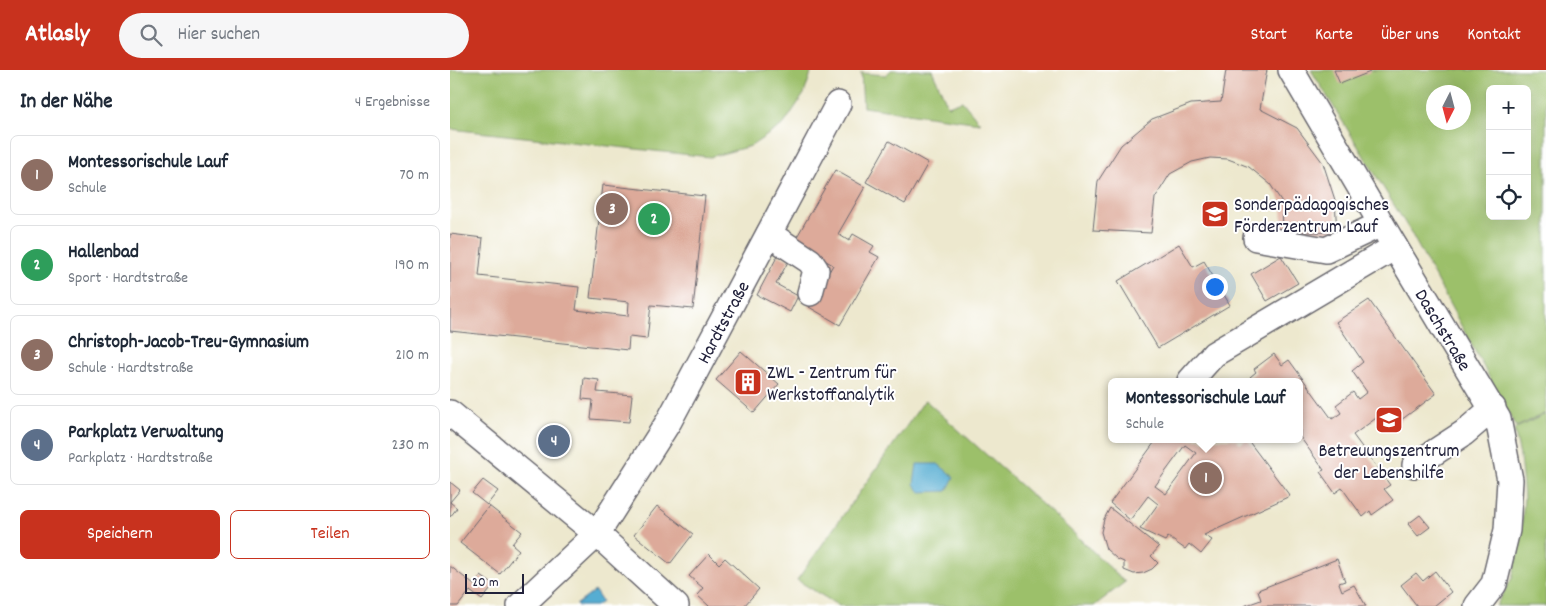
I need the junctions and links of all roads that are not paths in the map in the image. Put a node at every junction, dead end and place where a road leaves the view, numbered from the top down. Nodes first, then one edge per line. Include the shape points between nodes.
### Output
1 (1292, 70) edge
2 (838, 104) dead end
3 (1381, 224) junction
4 (769, 234) junction
5 (1256, 238) dead end
6 (1395, 247) junction
7 (810, 293) dead end
8 (1193, 378) edge
9 (1493, 408) junction
10 (466, 420) edge
11 (1415, 465) dead end
12 (597, 534) junction
13 (520, 606) edge
14 (676, 606) edge
15 (1477, 606) edge

1 - 3 street, Daschstraße
2 - 4 street, Hardtstraße
3 - 5 street via 1326,250
3 - 6 street, Daschstraße
4 - 7 street via 810,261 816,270
4 - 12 street, Hardtstraße via 669,421
6 - 8 street via 1214,354
6 - 9 street, Daschstraße
9 - 11 street via 1464,433
9 - 15 street, Daschstraße via 1501,431 1510,480 1508,530 1494,584
10 - 12 street
12 - 13 street, Hardtstraße
12 - 14 street

